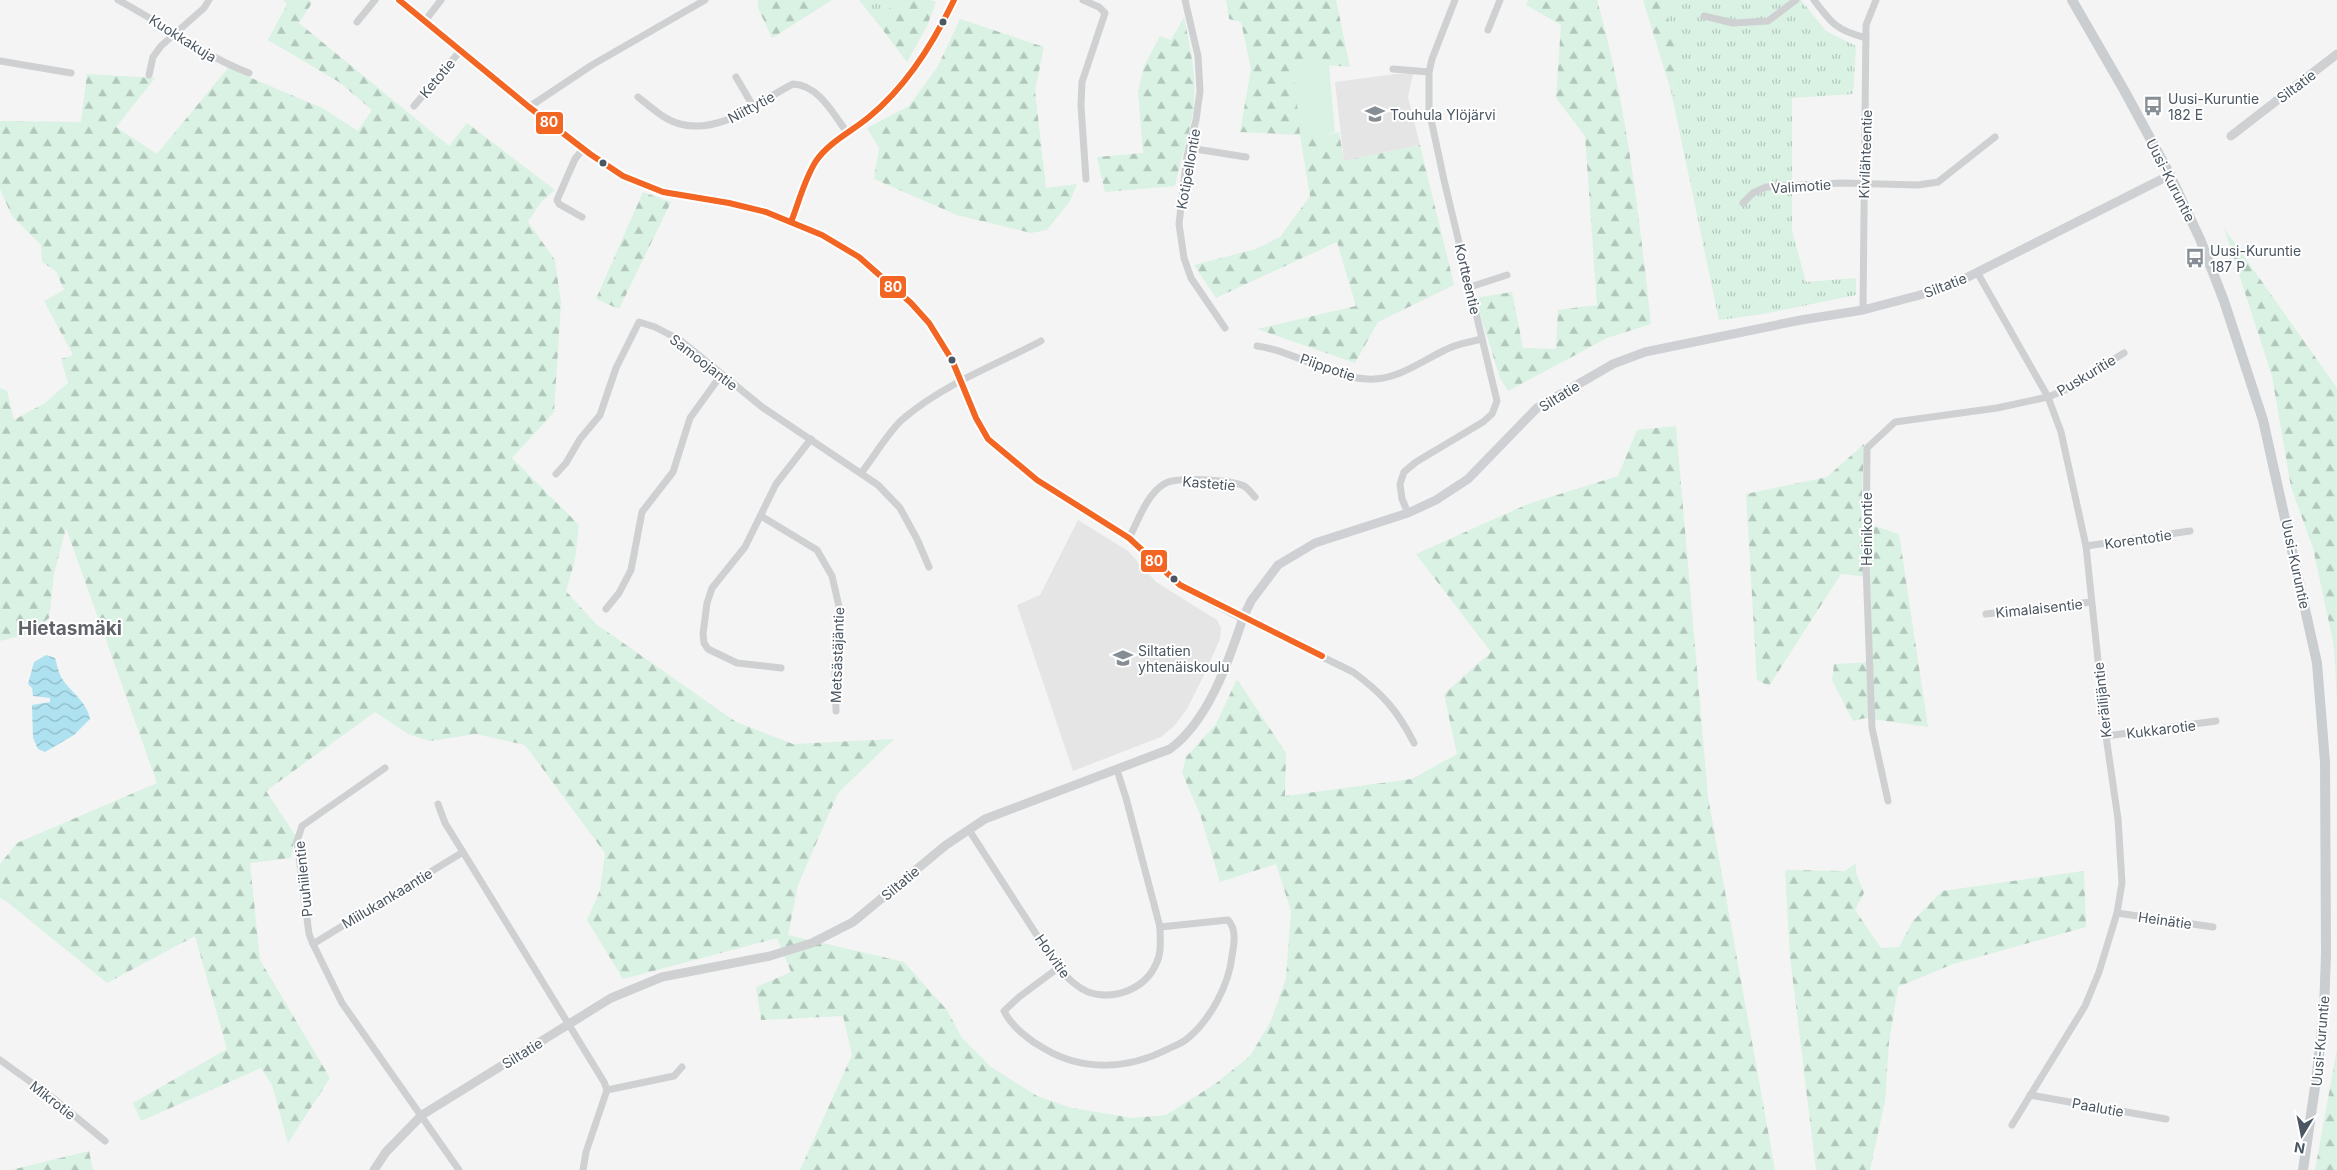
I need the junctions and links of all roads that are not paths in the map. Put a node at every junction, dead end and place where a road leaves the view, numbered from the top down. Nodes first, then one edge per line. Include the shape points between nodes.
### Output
1 (118, 0) edge
2 (209, 0) edge
3 (375, 0) edge
4 (400, 0) edge
5 (441, 0) edge
6 (705, 0) edge
7 (954, 0) edge
8 (1083, 0) edge
9 (1185, 0) edge
10 (1455, 0) edge
11 (1500, 0) edge
12 (1796, 0) edge
13 (1814, 0) edge
14 (1876, 0) edge
15 (2072, 0) edge
16 (1704, 16) dead end
17 (357, 22) dead end
18 (424, 22) junction
19 (1488, 30) dead end
20 (177, 34) junction
21 (1866, 38) junction
22 (460, 51) junction
23 (2337, 54) edge
24 (0, 61) edge
25 (1393, 69) dead end
26 (1429, 72) junction
27 (70, 73) dead end
28 (249, 73) dead end
29 (148, 75) dead end
30 (736, 77) dead end
31 (638, 98) dead end
32 (414, 106) dead end
33 (753, 106) junction
34 (529, 107) junction
35 (848, 134) junction
36 (1995, 136) dead end
37 (2231, 136) dead end
38 (1189, 148) junction
39 (583, 149) junction
40 (1246, 157) dead end
41 (2170, 175) junction
42 (1086, 179) dead end
43 (1864, 184) junction
44 (1743, 203) dead end
45 (582, 217) dead end
46 (791, 222) junction
47 (1977, 272) junction
48 (1507, 275) dead end
49 (1470, 287) junction
50 (1863, 310) junction
51 (1225, 328) dead end
52 (1482, 339) junction
53 (1041, 341) dead end
54 (1257, 346) dead end
55 (2124, 352) dead end
56 (721, 375) junction
57 (961, 381) junction
58 (2048, 396) junction
59 (811, 439) junction
60 (862, 472) junction
61 (556, 474) dead end
62 (1254, 497) dead end
63 (1408, 513) junction
64 (762, 516) junction
65 (2190, 531) dead end
66 (1128, 538) junction
67 (2086, 546) junction
68 (929, 567) dead end
69 (2092, 602) junction
70 (606, 609) dead end
71 (1986, 614) dead end
72 (1243, 618) junction
73 (781, 668) dead end
74 (836, 711) dead end
75 (2216, 721) dead end
76 (2106, 736) junction
77 (1414, 743) dead end
78 (385, 768) dead end
79 (1116, 770) junction
80 (1888, 802) dead end
81 (438, 804) dead end
82 (969, 830) junction
83 (463, 852) junction
84 (2117, 914) junction
85 (1160, 926) junction
86 (2213, 927) dead end
87 (313, 944) junction
88 (1058, 968) junction
89 (570, 1024) junction
90 (0, 1060) edge
91 (682, 1067) dead end
92 (607, 1090) junction
93 (2030, 1095) junction
94 (422, 1115) junction
95 (2166, 1119) dead end
96 (2012, 1125) dead end
97 (105, 1142) dead end
98 (374, 1170) edge
99 (459, 1170) edge
100 (583, 1170) edge
101 (2303, 1170) edge

1 - 20 street, Kuokkakuja
2 - 20 street
3 - 17 street
4 - 18 street
5 - 18 street
6 - 34 street via 592,65
7 - 35 street via 916,69 879,108
8 - 42 street via 1106,14 1082,82
9 - 38 street, Kotipellontie via 1200,74 1196,120
10 - 26 street, Kortteentie via 1437,42
11 - 19 street
12 - 16 street via 1768,21 1733,23
13 - 21 street via 1833,25 1849,34
14 - 21 street, Kivilähteentie via 1866,26
15 - 41 main road, Uusi-Kuruntie
18 - 22 street
20 - 28 street, Kuokkakuja via 212,58
20 - 29 street via 152,57
21 - 43 street, Kivilähteentie
22 - 32 street, Ketotie
22 - 34 street
23 - 37 street, Siltatie
24 - 27 street
25 - 26 street
26 - 49 street, Kortteentie via 1429,110
30 - 33 street
31 - 33 street, Niittytie via 666,118 695,126 727,121
33 - 35 street, Niittytie via 794,84 803,85 811,88
34 - 39 street
35 - 46 street via 829,147 816,162
36 - 43 street, Valimotie via 1938,182
38 - 40 street
38 - 51 street, Kotipellontie via 1179,224 1184,258 1191,278
39 - 45 street via 575,159 557,200
39 - 46 street via 624,176 663,192 729,203
41 - 47 main road, Siltatie
41 - 101 main road, Uusi-Kuruntie via 2224,300 2263,420 2318,663 2325,762 2326,954 2324,1010
43 - 44 street, Valimotie via 1766,187
43 - 50 street, Kivilähteentie
46 - 57 street via 843,246 911,303 929,323
47 - 50 main road, Siltatie via 1920,295
47 - 58 street, Keräilijäntie
48 - 49 street
49 - 52 street, Kortteentie
50 - 63 main road, Siltatie via 1645,352 1613,364 1537,408 1468,479
52 - 54 street, Piippotie via 1447,349 1411,369 1385,378 1367,379 1328,370 1284,351
52 - 63 street, Kortteentie via 1498,401 1495,409 1484,422 1404,472 1400,484
53 - 57 street
55 - 58 street, Puskuritie via 2065,390
56 - 59 street, Samoojantie
56 - 61 street, Samoojantie via 680,340 639,322 616,368 600,415
56 - 70 street via 690,418 673,472 642,512 631,570
57 - 60 street via 903,418
57 - 66 street via 988,439 1038,480
58 - 67 street, Keräilijäntie via 2061,432
58 - 80 street, Heinikontie via 1996,408 1895,422 1867,448 1866,565 1872,728
59 - 60 street, Samoojantie
59 - 64 street via 776,484
60 - 68 street, Samoojantie via 893,498 917,538
62 - 66 street, Kastetie via 1245,486 1173,480 1152,496
63 - 72 main road, Siltatie via 1315,543 1278,565 1251,601
64 - 73 street via 745,547 709,593 704,643 714,653 737,663
64 - 74 street, Metsästäjäntie via 817,550 832,576 841,615 835,671
65 - 67 street, Korentotie
66 - 72 street via 1180,586
67 - 69 street, Keräilijäntie
69 - 71 street, Kimalaisentie
69 - 76 street, Keräilijäntie
72 - 77 street via 1369,683 1393,706
72 - 79 street, Siltatie via 1221,675 1192,729 1170,749
75 - 76 street, Kukkarotie
76 - 84 street, Keräilijäntie via 2118,819 2122,883
78 - 87 street, Puuhiilentie via 302,826 298,835 300,869
79 - 82 street, Siltatie via 1005,810
79 - 85 street, Holvitie
81 - 83 street via 445,823
82 - 88 street, Holvitie
82 - 89 street, Siltatie via 946,845 853,922 812,943 770,956 662,977 611,998
83 - 87 street, Miilukankaantie
83 - 89 street
84 - 86 street, Heinätie
84 - 93 street, Keräilijäntie via 2085,1006
85 - 88 street, Holvitie via 1156,964 1143,983 1126,992 1107,996 1088,992 1071,982
85 - 88 street via 1228,920 1234,940 1231,968 1216,1005 1188,1039 1153,1057 1117,1066 1088,1065 1060,1058 1036,1044 1008,1020 1004,1011
87 - 94 street via 342,1004
89 - 92 street
89 - 94 street, Siltatie
90 - 97 street, Mikrotie via 53,1098
91 - 92 street via 674,1076
92 - 100 street
93 - 95 street, Paalutie
93 - 96 street, Keräilijäntie
94 - 98 street, Siltatie via 386,1152
94 - 99 street

